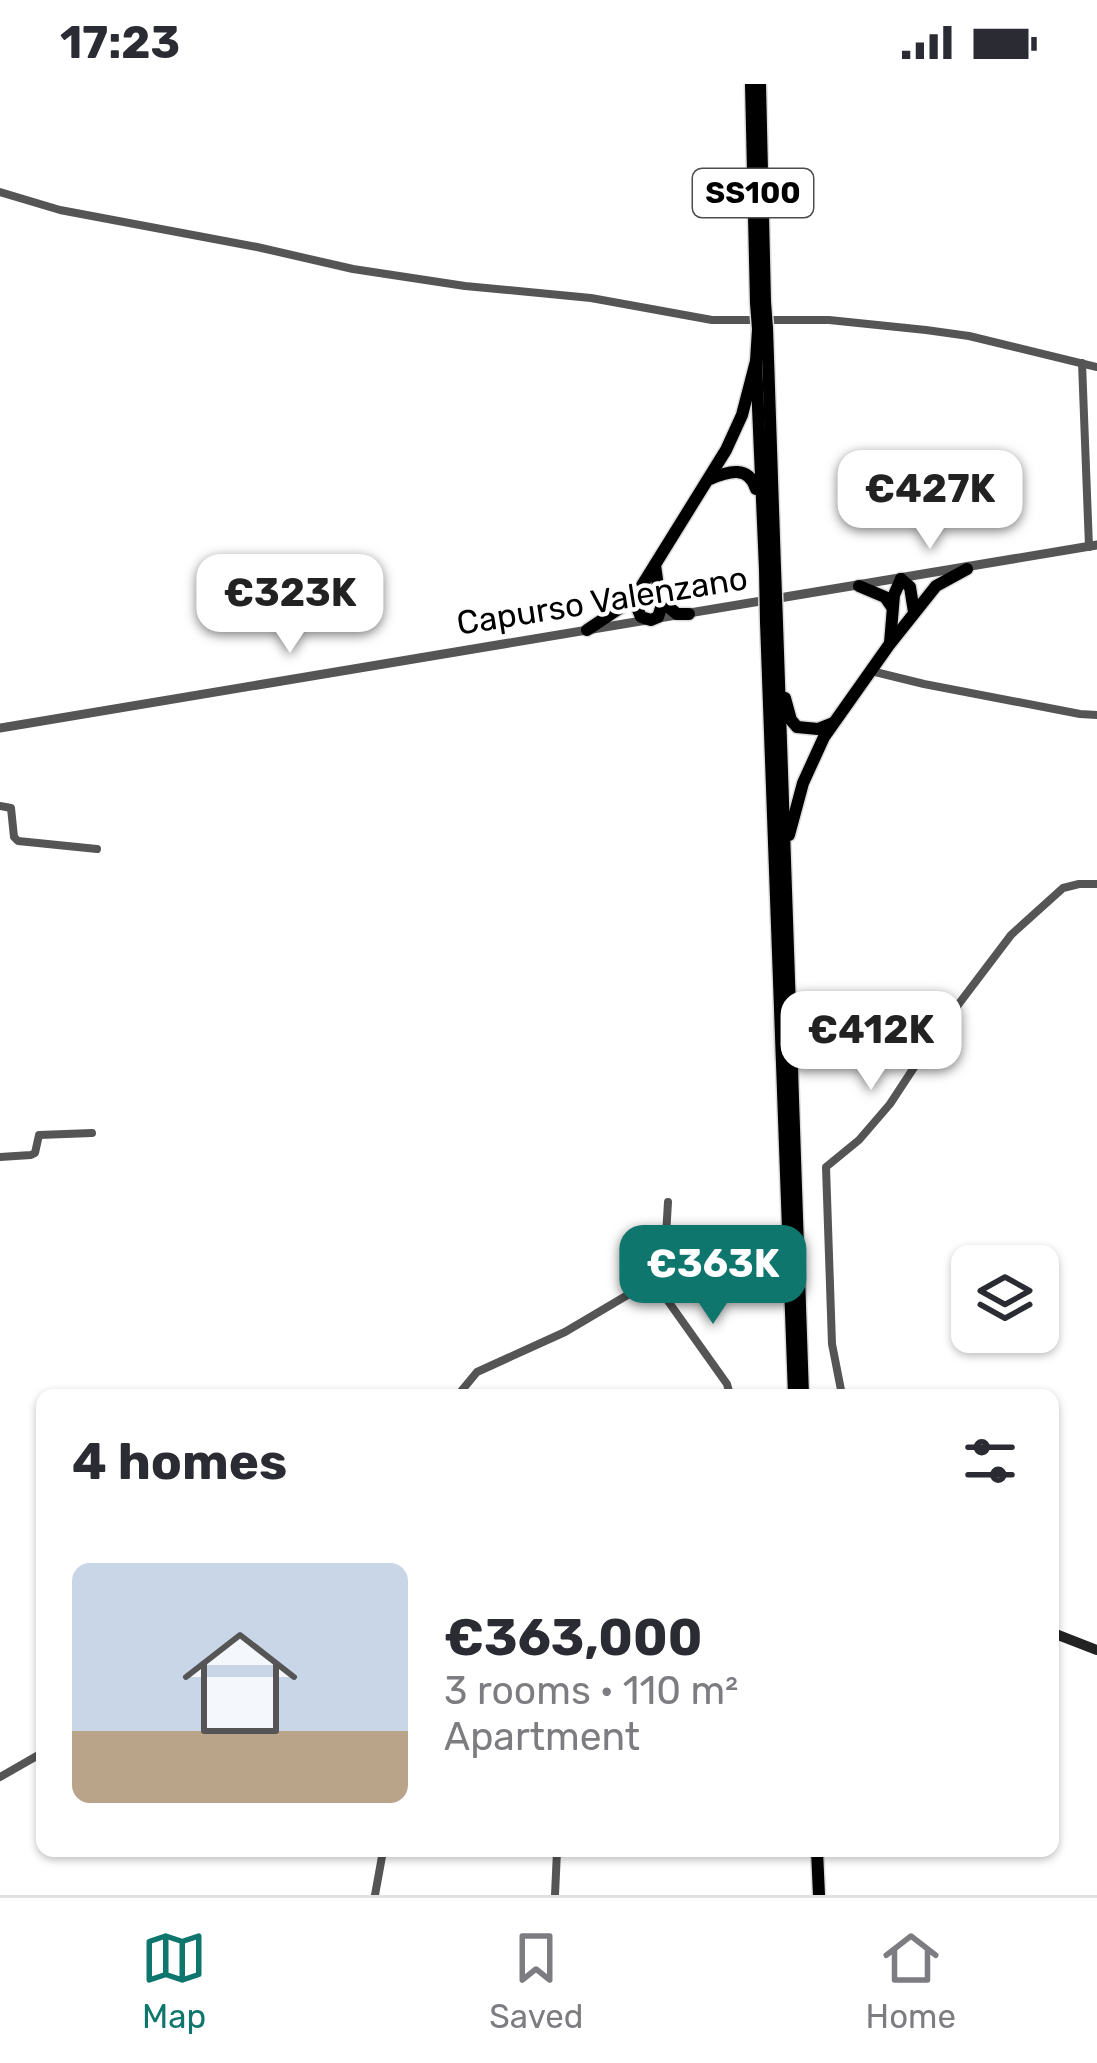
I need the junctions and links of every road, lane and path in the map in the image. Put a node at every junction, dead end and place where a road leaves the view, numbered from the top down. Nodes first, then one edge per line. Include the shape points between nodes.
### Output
1 (751, 84) edge
2 (760, 84) edge
3 (0, 192) edge
4 (761, 302) junction
5 (762, 328) junction
6 (756, 361) junction
7 (1082, 363) junction
8 (1097, 367) edge
9 (709, 480) junction
10 (1093, 546) edge
11 (655, 564) junction
12 (768, 564) junction
13 (967, 569) junction
14 (901, 579) junction
15 (859, 586) junction
16 (638, 592) junction
17 (660, 599) junction
18 (892, 607) junction
19 (914, 613) junction
20 (688, 614) junction
21 (651, 620) junction
22 (771, 623) junction
23 (587, 630) junction
24 (889, 645) junction
25 (778, 648) junction
26 (871, 671) junction
27 (1097, 715) edge
28 (834, 722) junction
29 (0, 728) edge
30 (0, 806) edge
31 (97, 849) dead end
32 (784, 854) junction
33 (1097, 884) edge
34 (92, 1133) dead end
35 (0, 1157) edge
36 (668, 1202) dead end
37 (653, 1280) junction
38 (463, 1389) edge
39 (728, 1389) edge
40 (794, 1389) edge
41 (803, 1389) edge
42 (841, 1389) edge
43 (1059, 1635) edge
44 (1097, 1650) edge
45 (36, 1756) edge
46 (0, 1777) edge
47 (382, 1857) edge
48 (556, 1857) edge
49 (814, 1857) edge
50 (375, 1895) edge
51 (556, 1895) edge
52 (816, 1895) edge

1 - 4 highway, SS100
2 - 4 highway, SS100
3 - 7 street via 353,269 712,320 926,330
4 - 5 highway, SS100, bridge
5 - 6 highway, SS100
5 - 12 highway, SS100
6 - 9 highway, SS100 via 742,415
6 - 12 highway, SS100
7 - 8 street
7 - 10 street
9 - 11 highway, SS100
9 - 12 highway, SS100 via 730,471 754,480
10 - 13 street, Capurso Valenzano
11 - 16 highway, SS100
11 - 17 highway
12 - 22 highway, SS100, bridge
13 - 14 street, Capurso Valenzano
13 - 19 highway, SS100 via 936,586
14 - 15 street, Capurso Valenzano
14 - 18 highway
14 - 19 highway
15 - 18 highway
15 - 20 street, Capurso Valenzano
16 - 21 highway via 638,610
16 - 23 highway, SS100
17 - 20 highway
17 - 21 highway
18 - 24 highway
19 - 24 highway, SS100
20 - 21 street, Capurso Valenzano
21 - 23 street, Capurso Valenzano
22 - 25 highway, SS100
22 - 40 highway, SS100
23 - 29 street, Capurso Valenzano
24 - 26 highway, SS100
25 - 28 highway via 791,720 807,730
25 - 32 highway, SS100
26 - 27 street
26 - 28 highway, SS100
28 - 32 highway, SS100 via 803,783
30 - 31 street via 11,808 18,842
32 - 41 highway, SS100
33 - 42 street via 1063,888 1011,935 890,1104 826,1166
34 - 35 street via 39,1135 32,1155
36 - 37 street via 664,1269
37 - 38 street via 477,1372
37 - 39 street
43 - 44 main road
45 - 46 street
47 - 50 street
48 - 51 street
49 - 52 highway

